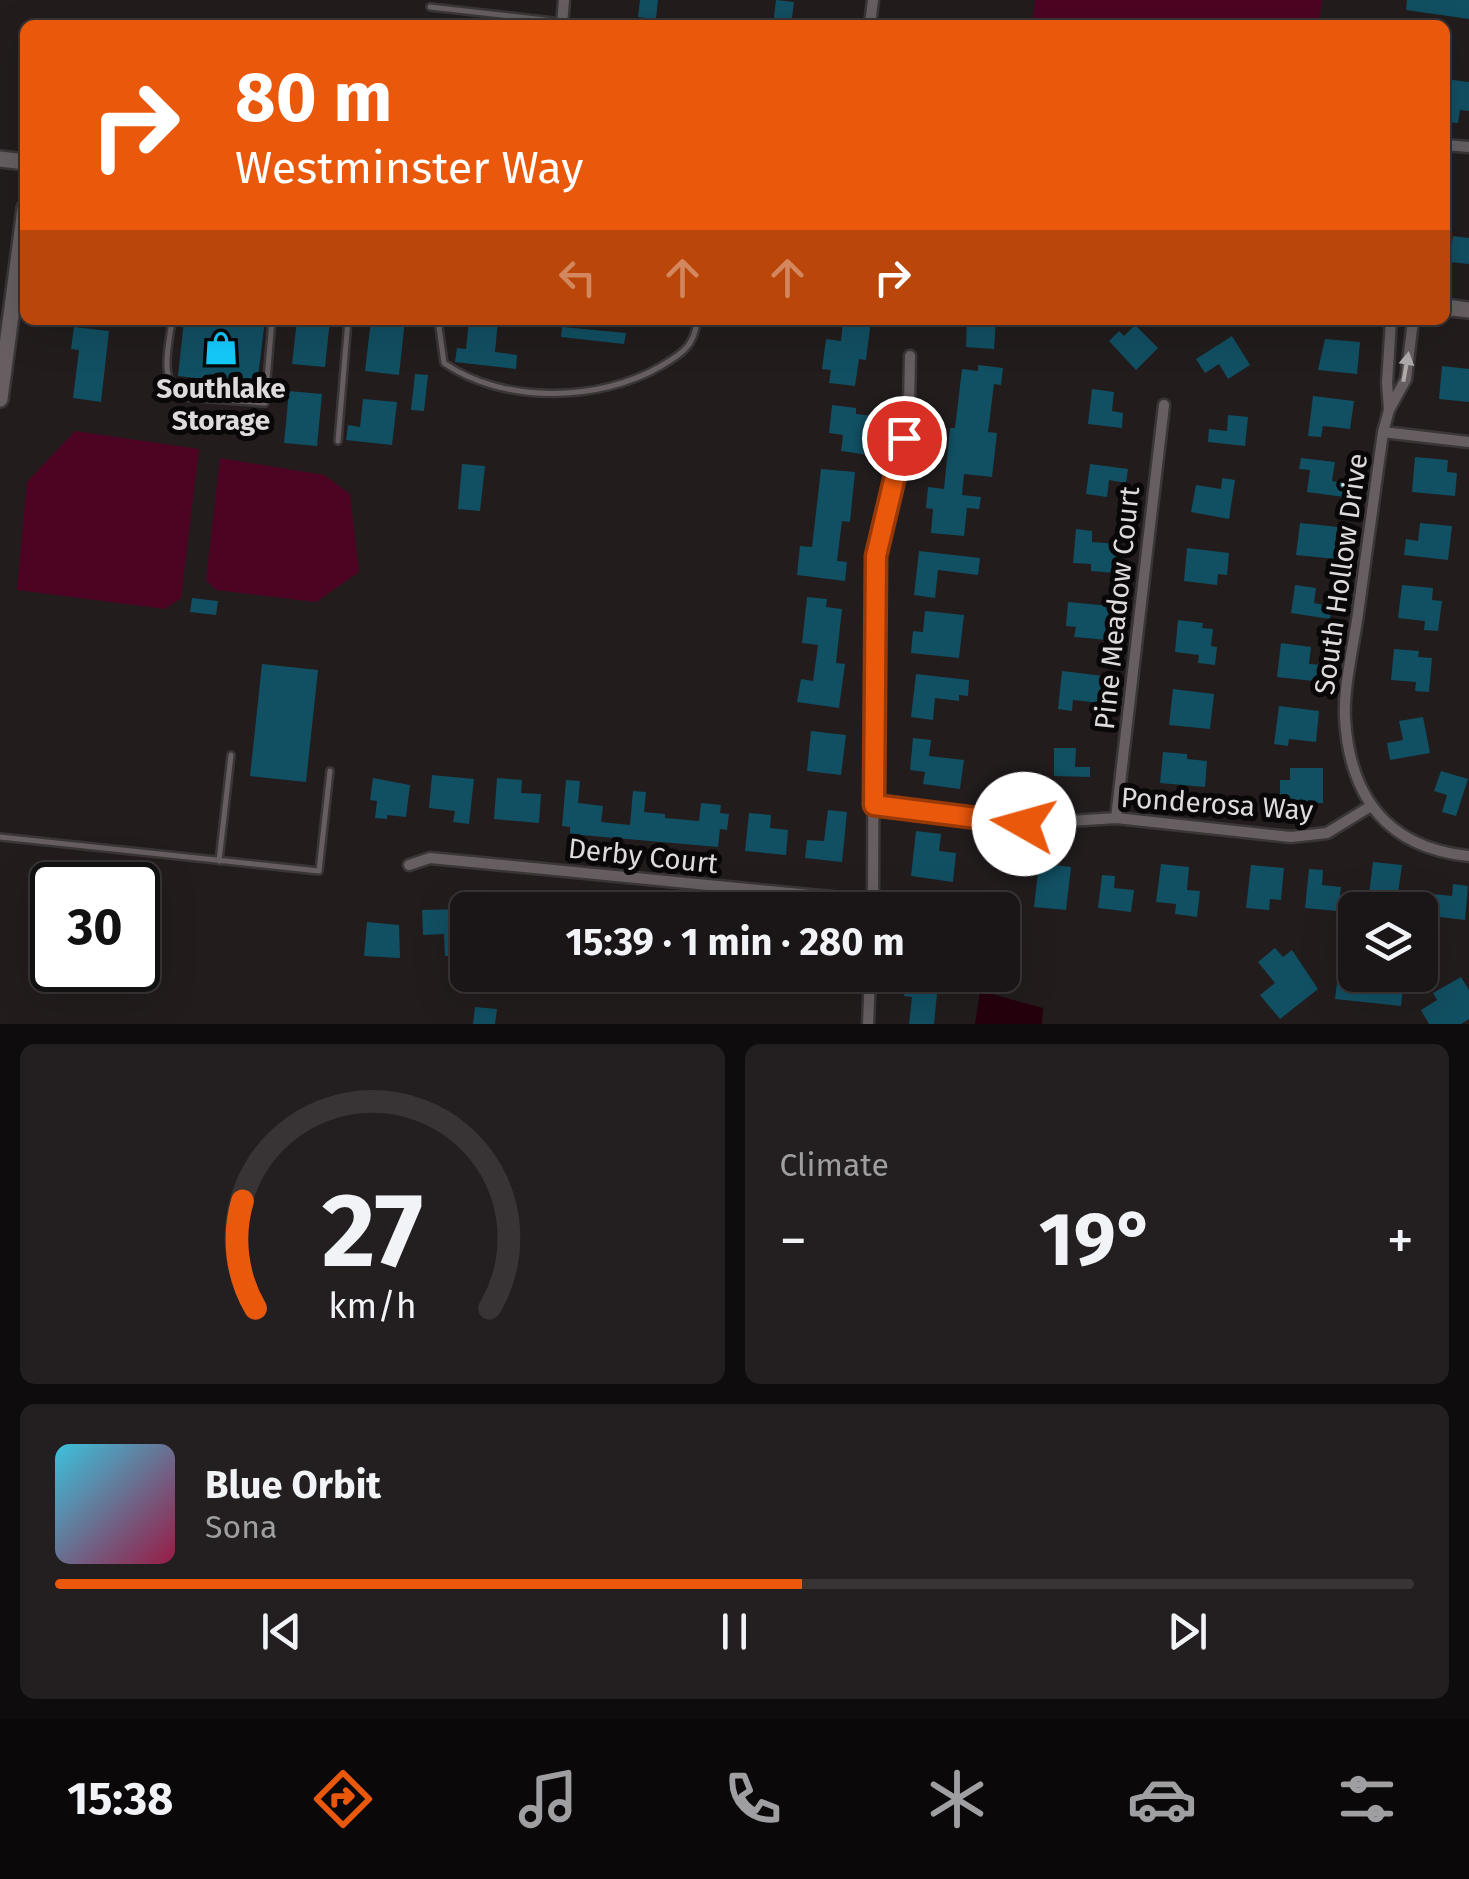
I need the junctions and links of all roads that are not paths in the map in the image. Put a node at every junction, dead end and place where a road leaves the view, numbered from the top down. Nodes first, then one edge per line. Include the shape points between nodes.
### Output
1 (430, 7) dead end
2 (531, 20) edge
3 (20, 246) edge
4 (171, 325) edge
5 (272, 325) edge
6 (348, 325) edge
7 (439, 325) edge
8 (697, 325) edge
9 (1392, 325) edge
10 (1412, 325) edge
11 (910, 356) dead end
12 (0, 399) edge
13 (1164, 404) dead end
14 (1390, 410) junction
15 (1383, 432) junction
16 (338, 441) dead end
17 (1469, 442) edge
18 (232, 755) dead end
19 (330, 771) dead end
20 (874, 805) junction
21 (1371, 806) junction
22 (1116, 818) junction
23 (0, 836) edge
24 (1469, 856) edge
25 (219, 862) junction
26 (409, 865) dead end
27 (750, 892) edge
28 (873, 892) edge
29 (869, 992) edge
30 (868, 1024) edge

1 - 2 lane
3 - 12 street
4 - 5 lane via 166,377 174,391 265,403
6 - 16 lane
7 - 8 lane via 444,363 466,378 568,394 642,378 684,353
9 - 14 street, South Hollow Drive
14 -> 10 street, South Hollow Drive via 1406,378
11 - 20 street via 910,405 876,556
13 - 22 street, Pine Meadow Court
14 - 15 street, South Hollow Drive
15 - 17 street
15 - 21 street, South Hollow Drive via 1344,716 1352,771
18 - 25 lane
19 - 25 lane via 319,871
20 - 22 street, Ponderosa Way via 1024,824
20 - 28 street
21 - 22 street, Ponderosa Way via 1311,837
21 - 24 street, South Hollow Drive via 1407,839
23 - 25 lane
26 - 27 street, Derby Court via 430,858
29 - 30 street

